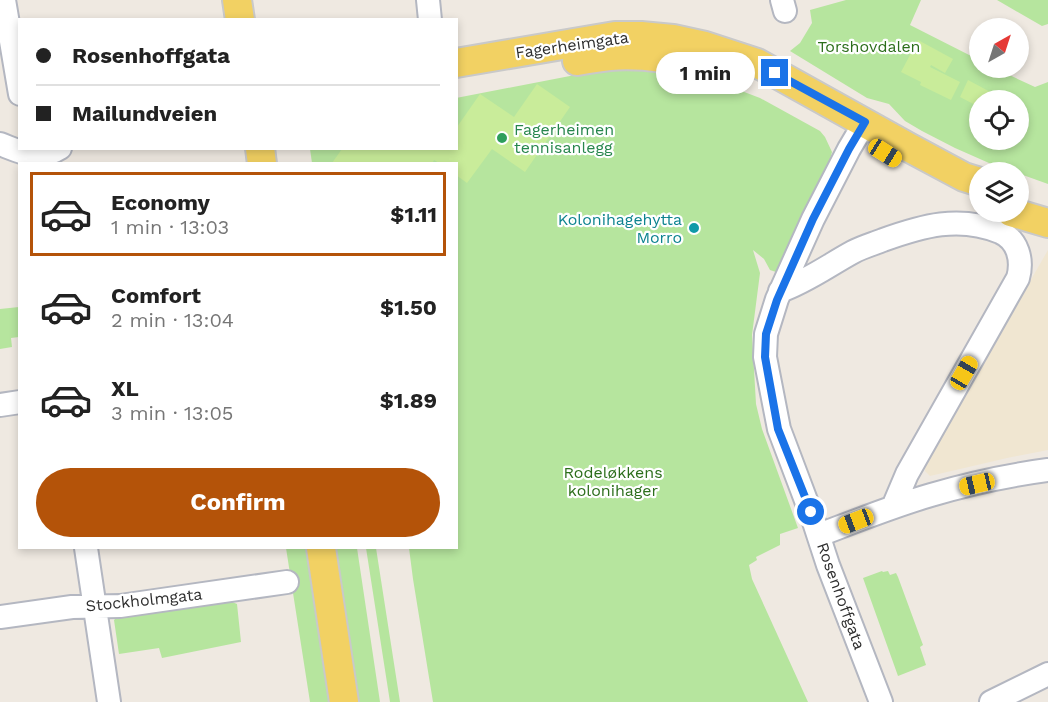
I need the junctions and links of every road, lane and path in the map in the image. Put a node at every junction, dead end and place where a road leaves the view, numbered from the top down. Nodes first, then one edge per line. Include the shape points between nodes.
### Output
1 (4, 0) edge
2 (237, 0) edge
3 (428, 0) edge
4 (240, 18) edge
5 (430, 18) edge
6 (458, 63) edge
7 (754, 70) junction
8 (18, 82) edge
9 (458, 82) edge
10 (861, 129) junction
11 (18, 150) edge
12 (58, 150) edge
13 (969, 179) edge
14 (969, 194) edge
15 (1029, 200) edge
16 (1048, 207) edge
17 (1029, 218) edge
18 (1048, 224) edge
19 (780, 291) junction
20 (18, 402) edge
21 (0, 405) edge
22 (1048, 470) edge
23 (893, 507) junction
24 (819, 535) junction
25 (86, 549) edge
26 (321, 549) edge
27 (287, 582) dead end
28 (84, 607) junction
29 (0, 617) edge
30 (1048, 674) edge
31 (109, 702) edge
32 (344, 702) edge
33 (881, 702) edge
34 (991, 702) edge

1 - 8 street
2 - 4 main road
3 - 5 street
6 - 7 main road, Fagerheimgata via 625,36 705,46
7 - 9 main road via 610,56
7 - 10 main road
10 - 13 main road
10 - 14 main road via 899,161
10 - 19 street, Rosenhoffgata
11 - 12 street via 30,155
15 - 16 main road
17 - 18 main road
19 - 23 street via 856,250 931,225 992,229 1008,236 1016,247 1021,268 1018,278 907,474
19 - 24 street, Rosenhoffgata via 766,334 765,357 778,429
20 - 21 street
22 - 23 street
23 - 24 street
24 - 33 street, Rosenhoffgata
25 - 28 street
26 - 32 main road
27 - 28 street, Stockholmgata via 120,606
28 - 29 street, Stockholmgata
28 - 31 street
30 - 34 street

